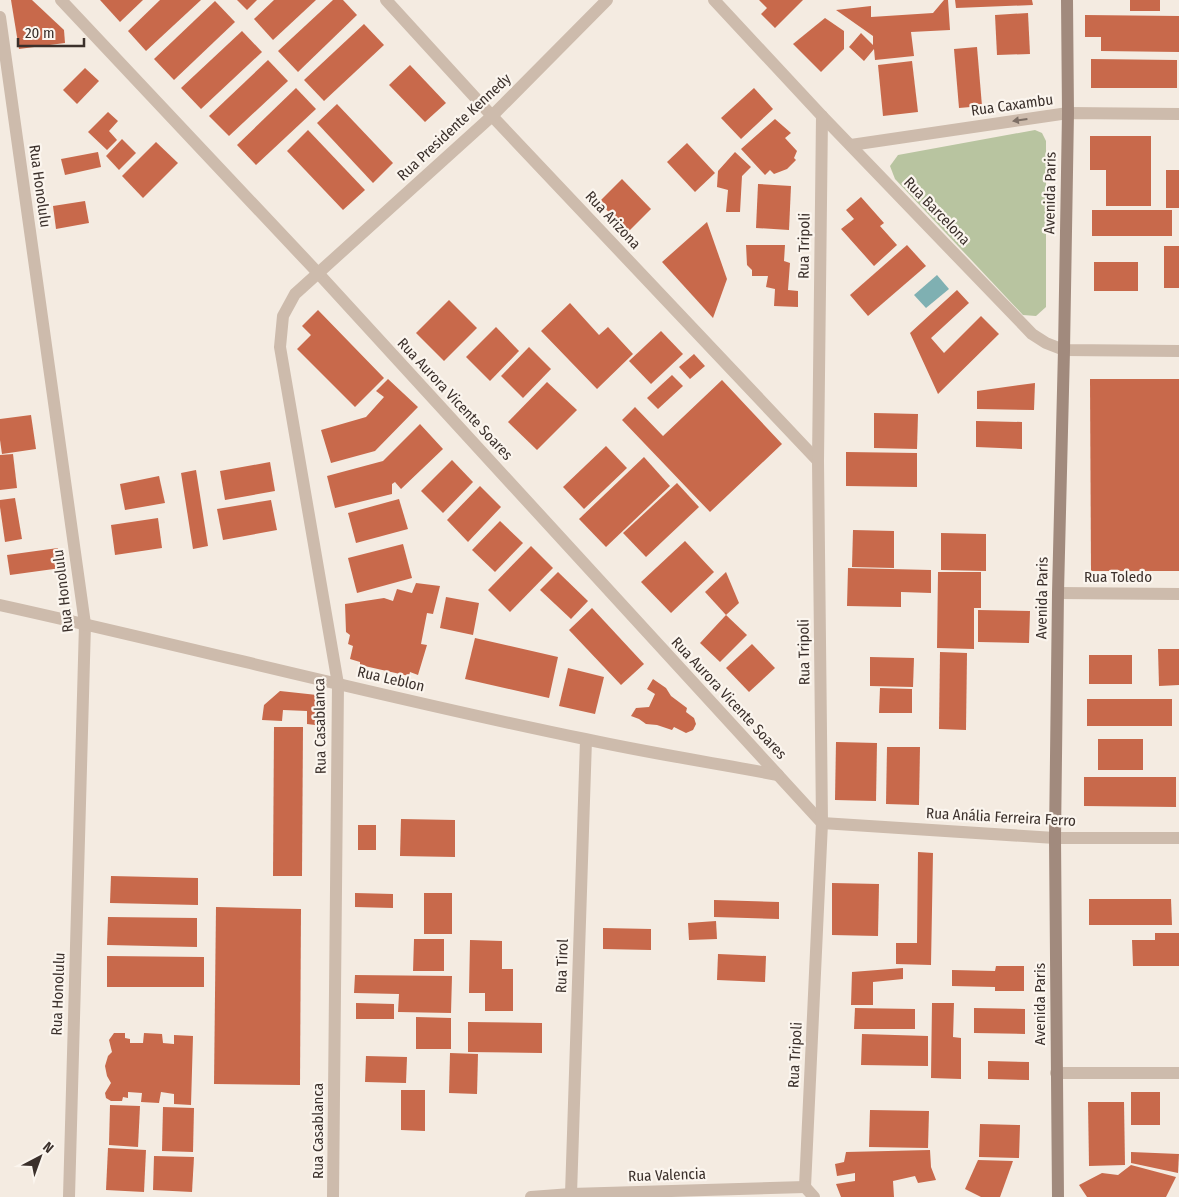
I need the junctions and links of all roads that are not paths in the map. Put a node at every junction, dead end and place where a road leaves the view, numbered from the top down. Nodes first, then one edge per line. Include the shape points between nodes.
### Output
1 (61, 0) edge
2 (386, 0) edge
3 (607, 0) edge
4 (714, 0) edge
5 (1067, 0) edge
6 (0, 17) edge
7 (1068, 113) junction
8 (1179, 114) edge
9 (492, 116) junction
10 (822, 116) junction
11 (851, 145) junction
12 (318, 273) junction
13 (1064, 350) junction
14 (1179, 351) edge
15 (818, 461) junction
16 (1058, 593) junction
17 (1179, 594) edge
18 (0, 605) edge
19 (85, 624) junction
20 (338, 684) junction
21 (586, 740) junction
22 (778, 775) junction
23 (822, 823) junction
24 (1055, 838) junction
25 (1179, 838) edge
26 (1056, 1073) junction
27 (1179, 1074) edge
28 (805, 1186) junction
29 (571, 1194) junction
30 (69, 1197) edge
31 (333, 1197) edge
32 (531, 1197) edge
33 (814, 1197) edge
34 (1058, 1197) edge

1 - 12 street, Rua Aurora Vicente Soares
2 - 9 street, Rua Arizona
3 - 9 street, Rua Presidente Kennedy
4 - 10 street, Rua Barcelona
5 - 7 street, Avenida Paris
6 - 19 street, Rua Honolulu
7 - 8 street, Rua Caxambu
7 -> 11 street, Rua Caxambu
7 - 13 street, Avenida Paris
9 - 12 street, Rua Presidente Kennedy
9 - 15 street, Rua Arizona
10 - 11 street, Rua Barcelona
10 - 15 street, Rua Tripoli
11 - 13 street, Rua Barcelona via 1032,334
12 - 20 street, Rua Casablanca via 295,294 283,316 280,347
12 - 22 street, Rua Aurora Vicente Soares
13 - 14 street, Rua Barcelona
13 - 16 street, Avenida Paris
15 - 23 street, Rua Tripoli
16 - 17 street, Rua Toledo
16 - 24 street, Avenida Paris
18 - 19 street, Rua Leblon
19 - 20 street, Rua Leblon
19 - 30 street, Rua Honolulu
20 - 21 street, Rua Leblon
20 - 31 street, Rua Casablanca
21 - 22 street, Rua Leblon
21 - 29 street, Rua Tirol
22 - 23 street, Rua Aurora Vicente Soares
23 - 24 street, Rua Anália Ferreira Ferro
23 - 28 street, Rua Tripoli
24 - 25 street, Rua Anália Ferreira Ferro
24 - 26 street, Avenida Paris
26 - 27 street
26 - 34 street, Avenida Paris
28 - 29 street, Rua Valencia
28 - 33 street
29 - 32 street, Rua Valencia

